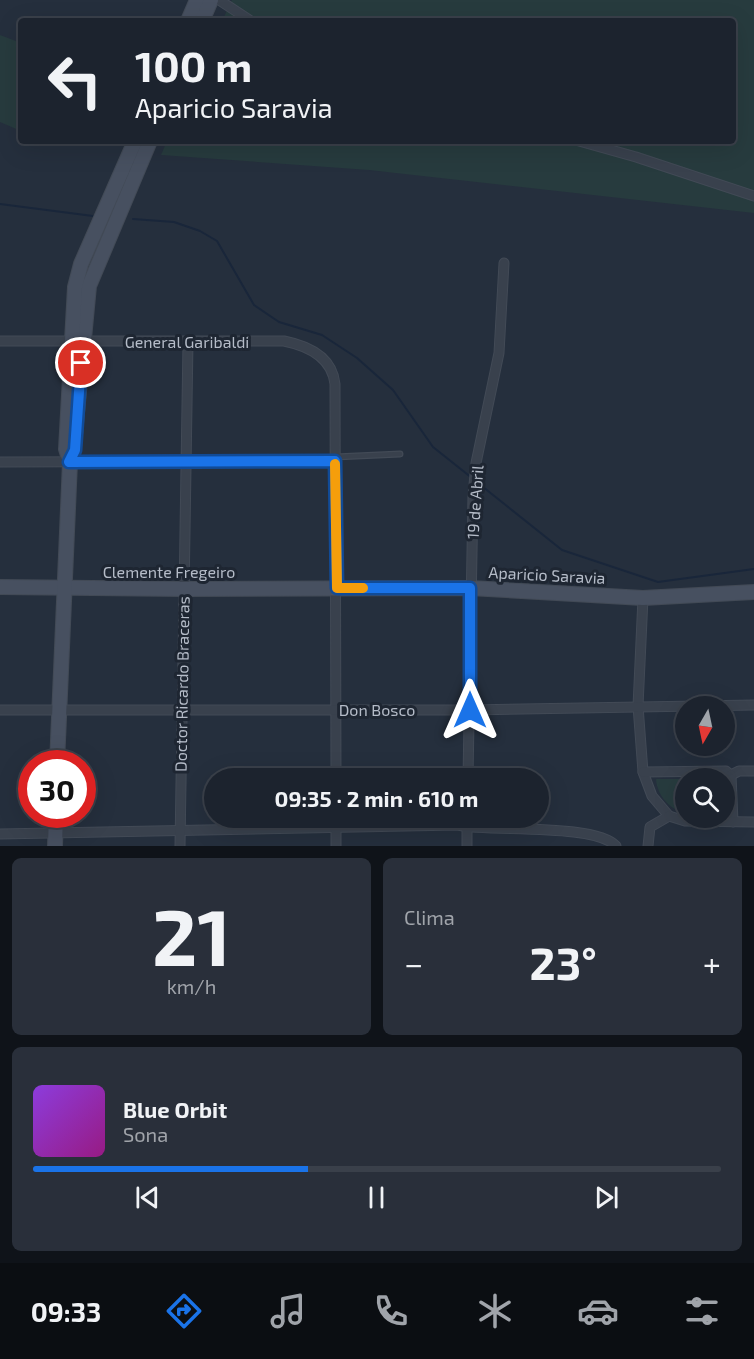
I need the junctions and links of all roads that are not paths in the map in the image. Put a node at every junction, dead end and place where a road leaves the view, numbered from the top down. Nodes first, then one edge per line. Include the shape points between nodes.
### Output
1 (197, 0) edge
2 (211, 0) edge
3 (219, 0) edge
4 (189, 18) edge
5 (203, 18) edge
6 (246, 18) edge
7 (134, 144) edge
8 (148, 144) edge
9 (590, 144) edge
10 (754, 196) edge
11 (117, 200) junction
12 (504, 263) dead end
13 (0, 341) edge
14 (77, 342) junction
15 (188, 342) junction
16 (400, 454) dead end
17 (335, 459) junction
18 (0, 462) edge
19 (69, 462) junction
20 (186, 462) junction
21 (0, 587) edge
22 (64, 588) junction
23 (337, 588) junction
24 (470, 588) junction
25 (184, 589) junction
26 (754, 592) edge
27 (643, 598) junction
28 (754, 705) edge
29 (638, 706) junction
30 (0, 710) edge
31 (58, 710) junction
32 (470, 710) junction
33 (181, 711) junction
34 (336, 711) junction
35 (57, 750) edge
36 (336, 768) edge
37 (468, 768) edge
38 (754, 771) edge
39 (643, 772) junction
40 (675, 772) edge
41 (735, 773) edge
42 (669, 816) junction
43 (675, 818) edge
44 (735, 822) edge
45 (754, 822) edge
46 (336, 828) joint
47 (467, 828) edge
48 (519, 828) edge
49 (180, 831) junction
50 (0, 834) edge
51 (55, 839) edge
52 (180, 846) edge
53 (336, 846) edge
54 (466, 846) edge
55 (616, 846) edge
56 (648, 846) edge

1 - 4 street
2 - 5 street
3 - 6 street
7 - 11 street
8 - 11 street
9 - 10 street
11 - 14 street via 103,230
12 - 24 street, 19 de Abril via 499,353 475,474
13 - 14 street, General Garibaldi
14 - 15 street, General Garibaldi
14 - 19 street via 75,450
15 - 17 street, General Garibaldi via 292,343 315,352 331,367 335,384
15 - 20 street, Doctor Ricardo Braceras
16 - 17 lane
17 - 20 street
17 - 23 street
18 - 19 street
19 - 20 street
19 - 22 street
20 - 25 street, Doctor Ricardo Braceras
21 - 22 street, Clemente Fregeiro
22 - 25 street, Clemente Fregeiro
22 - 31 street
23 - 24 street, Aparicio Saravia
23 - 25 street, Clemente Fregeiro
23 - 34 street
24 - 27 street, Aparicio Saravia
24 - 32 street, 19 de Abril
25 - 33 street, Doctor Ricardo Braceras
26 - 27 street, Aparicio Saravia
27 - 29 street
28 - 29 street, Don Bosco
29 - 32 street, Don Bosco
29 - 39 street
30 - 31 street, Don Bosco
31 - 33 street, Don Bosco
31 - 35 street
32 - 34 street, Don Bosco
32 - 37 street, 19 de Abril
33 - 34 street, Don Bosco
33 - 49 street, Doctor Ricardo Braceras
34 - 36 street
38 - 41 street
39 - 40 street
39 - 42 street via 652,796
42 - 43 street
42 - 56 street via 650,827
44 - 45 street
46 - 49 street
46 - 53 street
47 - 54 street
48 - 55 street via 592,835 608,839
49 - 51 street
49 - 52 street, Doctor Ricardo Braceras
50 - 51 street

